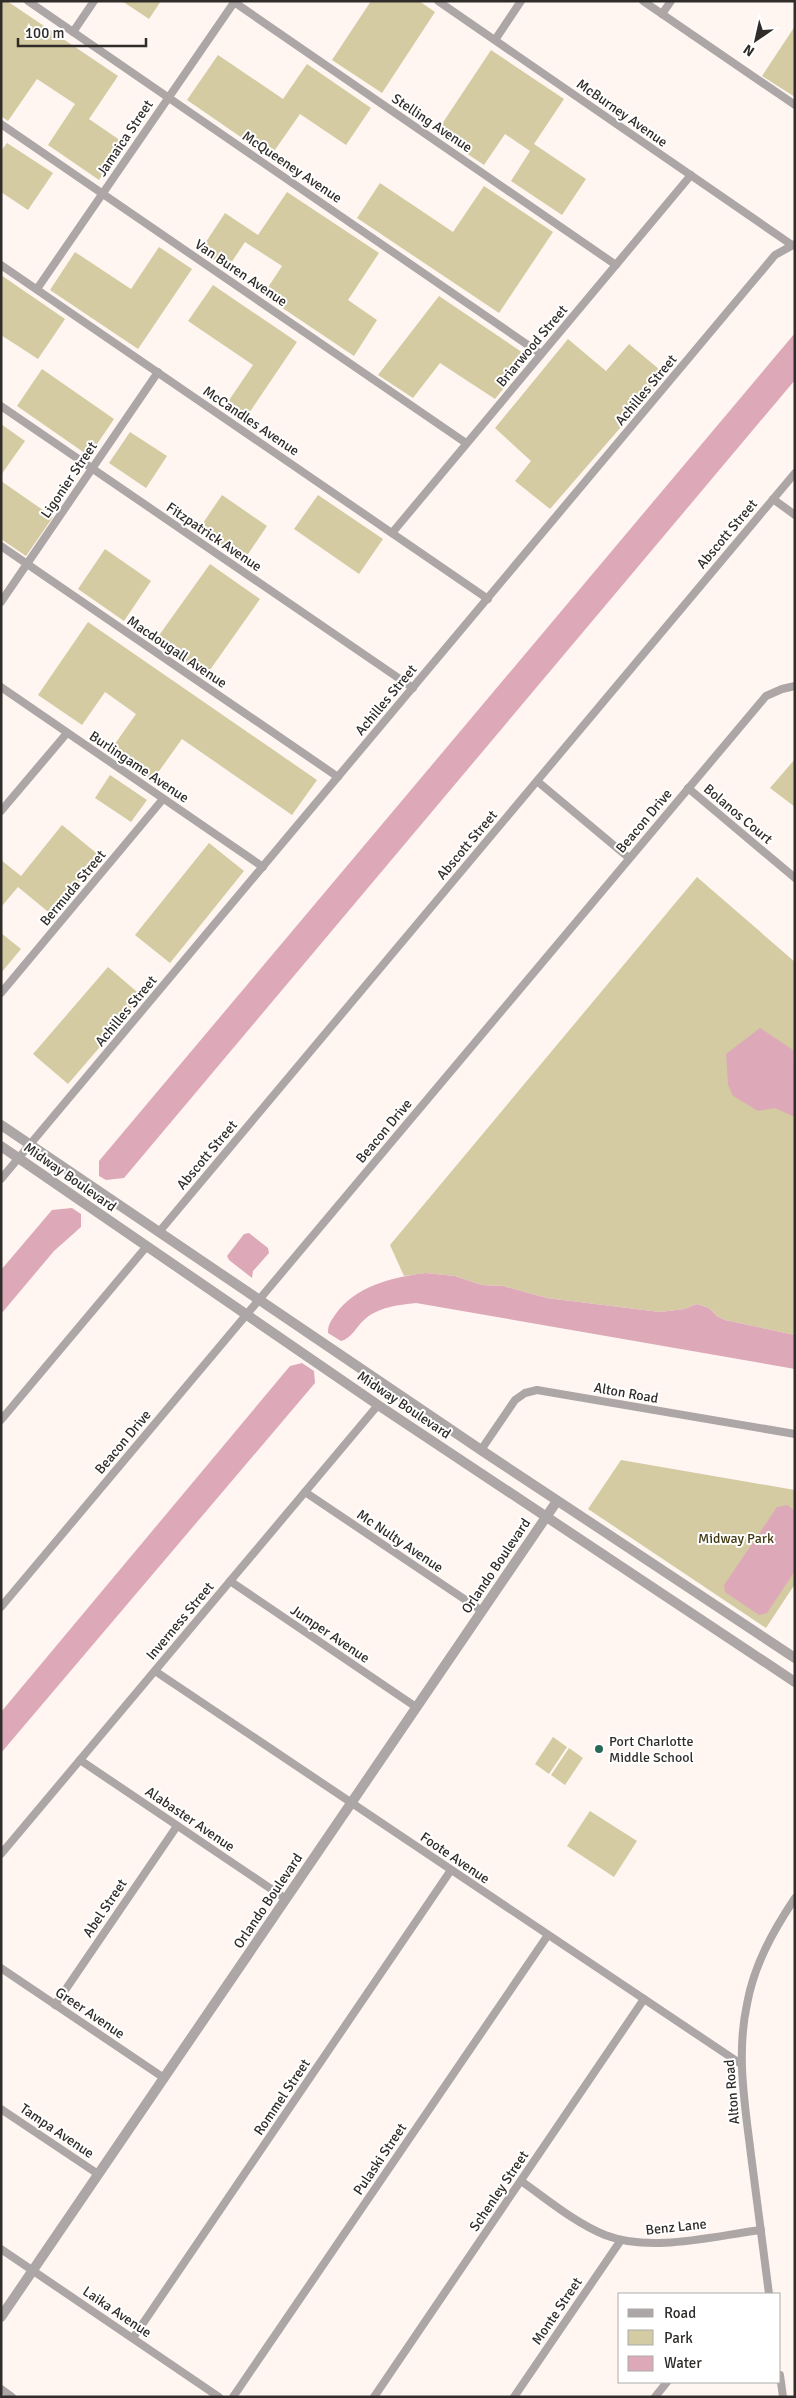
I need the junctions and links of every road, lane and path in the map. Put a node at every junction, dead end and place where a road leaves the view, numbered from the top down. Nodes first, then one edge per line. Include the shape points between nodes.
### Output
1 (28, 1) edge
2 (94, 1) edge
3 (438, 1) edge
4 (521, 1) edge
5 (643, 1) edge
6 (671, 1) edge
7 (234, 2) edge
8 (662, 14) junction
9 (72, 32) junction
10 (494, 40) junction
11 (168, 98) junction
12 (795, 105) edge
13 (1, 124) edge
14 (691, 175) junction
15 (103, 194) junction
16 (794, 244) edge
17 (616, 264) junction
18 (1, 265) edge
19 (37, 289) junction
20 (541, 354) junction
21 (158, 372) junction
22 (1, 406) edge
23 (466, 443) junction
24 (92, 468) junction
25 (795, 473) edge
26 (773, 499) junction
27 (795, 514) edge
28 (392, 533) junction
29 (1, 546) edge
30 (27, 564) junction
31 (488, 599) junction
32 (1, 602) edge
33 (795, 686) edge
34 (1, 687) edge
35 (413, 688) junction
36 (67, 732) junction
37 (338, 777) junction
38 (537, 781) junction
39 (688, 788) junction
40 (163, 799) junction
41 (1, 811) edge
42 (629, 858) junction
43 (263, 867) junction
44 (795, 878) edge
45 (1, 993) edge
46 (1, 1125) edge
47 (30, 1144) junction
48 (1, 1146) edge
49 (19, 1158) junction
50 (1, 1179) edge
51 (159, 1232) junction
52 (147, 1246) junction
53 (258, 1300) junction
54 (246, 1314) junction
55 (378, 1405) junction
56 (1, 1420) edge
57 (795, 1434) edge
58 (481, 1450) junction
59 (305, 1492) junction
60 (557, 1501) junction
61 (546, 1517) junction
62 (230, 1581) junction
63 (1, 1607) edge
64 (482, 1611) junction
65 (795, 1658) edge
66 (155, 1671) junction
67 (795, 1682) edge
68 (416, 1707) junction
69 (80, 1760) junction
70 (351, 1803) junction
71 (177, 1826) junction
72 (1, 1854) edge
73 (451, 1870) junction
74 (795, 1898) edge
75 (286, 1899) junction
76 (548, 1935) junction
77 (1, 1968) edge
78 (644, 1999) junction
79 (55, 2004) junction
80 (741, 2064) junction
81 (164, 2078) junction
82 (1, 2109) edge
83 (98, 2174) junction
84 (521, 2181) junction
85 (761, 2230) junction
86 (621, 2240) junction
87 (1, 2249) edge
88 (33, 2270) junction
89 (769, 2293) edge
90 (1, 2317) edge
91 (133, 2338) junction
92 (666, 2383) edge
93 (781, 2383) edge
94 (1, 2389) edge
95 (12, 2397) edge
96 (219, 2397) edge
97 (233, 2397) edge
98 (374, 2397) edge
99 (514, 2397) edge
100 (655, 2397) edge
101 (782, 2397) edge

1 - 9 street, McQueeney Avenue
2 - 9 street
3 - 10 street, McBurney Avenue
4 - 10 street
5 - 8 street
6 - 8 street
7 - 11 street, Jamaica Street
7 - 17 street, Stelling Avenue
8 - 12 street
9 - 11 street, McQueeney Avenue
10 - 14 street, McBurney Avenue
11 - 15 street, Jamaica Street
11 - 20 street, McQueeney Avenue
13 - 15 street, Van Buren Avenue
14 - 16 street, McBurney Avenue
14 - 17 street, Briarwood Street
15 - 19 street, Jamaica Street
15 - 23 street, Van Buren Avenue
16 - 31 street, Achilles Street via 776,255
17 - 20 street, Briarwood Street
18 - 19 street, McCandles Avenue
19 - 21 street, McCandles Avenue
20 - 23 street, Briarwood Street
21 - 24 street, Ligonier Street
21 - 28 street, McCandles Avenue
22 - 24 street, Fitzpatrick Avenue
23 - 28 street, Briarwood Street
24 - 30 street, Ligonier Street
24 - 35 street, Fitzpatrick Avenue
25 - 26 street, Abscott Street
26 - 27 street
26 - 38 street, Abscott Street
28 - 31 street, McCandles Avenue
29 - 30 street, Macdougall Avenue
30 - 32 street, Ligonier Street
30 - 37 street, Macdougall Avenue
31 - 35 street, Achilles Street
33 - 39 street, Beacon Drive via 766,696
34 - 36 street, Burlingame Avenue
35 - 37 street, Achilles Street
36 - 40 street, Burlingame Avenue
36 - 41 street
37 - 43 street, Achilles Street
38 - 42 street
38 - 51 street, Abscott Street
39 - 42 street, Beacon Drive
39 - 44 street, Bolanos Court
40 - 43 street, Burlingame Avenue
40 - 45 street, Bermuda Street
42 - 53 street, Beacon Drive
43 - 47 street, Achilles Street
46 - 47 street, Midway Boulevard
47 - 49 street, Achilles Street
47 - 51 street, Midway Boulevard
48 - 49 street, Midway Boulevard
49 - 50 street, Achilles Street
49 - 52 street, Midway Boulevard
51 - 53 street, Midway Boulevard
52 - 54 street, Midway Boulevard
52 - 56 street
53 - 54 street, Beacon Drive
53 - 58 street, Midway Boulevard
54 - 55 street, Midway Boulevard
54 - 63 street, Beacon Drive
55 - 59 street, Inverness Street
55 - 61 street, Midway Boulevard
57 - 58 street, Alton Road via 537,1390 515,1400
58 - 60 street, Midway Boulevard
59 - 62 street, Inverness Street
59 - 64 street, Mc Nulty Avenue
60 - 61 street, Orlando Boulevard
60 - 65 street, Midway Boulevard
61 - 64 street, Orlando Boulevard
61 - 67 street, Midway Boulevard
62 - 66 street, Inverness Street
62 - 68 street, Jumper Avenue
64 - 68 street, Orlando Boulevard
66 - 69 street, Inverness Street
66 - 70 street, Foote Avenue
68 - 70 street, Orlando Boulevard
69 - 71 street, Alabaster Avenue
69 - 72 street, Inverness Street
70 - 73 street, Foote Avenue
70 - 75 street, Orlando Boulevard
71 - 75 street, Alabaster Avenue
71 - 79 street, Abel Street
73 - 76 street, Foote Avenue
73 - 91 street, Rommel Street
74 - 80 street, Alton Road via 768,1942 751,1985
75 - 81 street, Orlando Boulevard
76 - 78 street, Foote Avenue
76 - 97 street, Pulaski Street
77 - 79 street, Greer Avenue
78 - 80 street, Foote Avenue
78 - 84 street, Schenley Street
79 - 81 street, Greer Avenue
80 - 85 street, Alton Road
81 - 83 street, Orlando Boulevard
82 - 83 street, Tampa Avenue
83 - 88 street, Orlando Boulevard
84 - 86 street, Benz Lane via 590,2228
84 - 98 street, Schenley Street
85 - 86 street, Benz Lane via 657,2243
85 - 89 street, Alton Road
86 - 99 street, Monte Street
87 - 88 street, Laika Avenue
88 - 90 street, Orlando Boulevard
88 - 91 street, Laika Avenue
91 - 96 street, Laika Avenue
92 - 100 street
93 - 101 street
94 - 95 street

